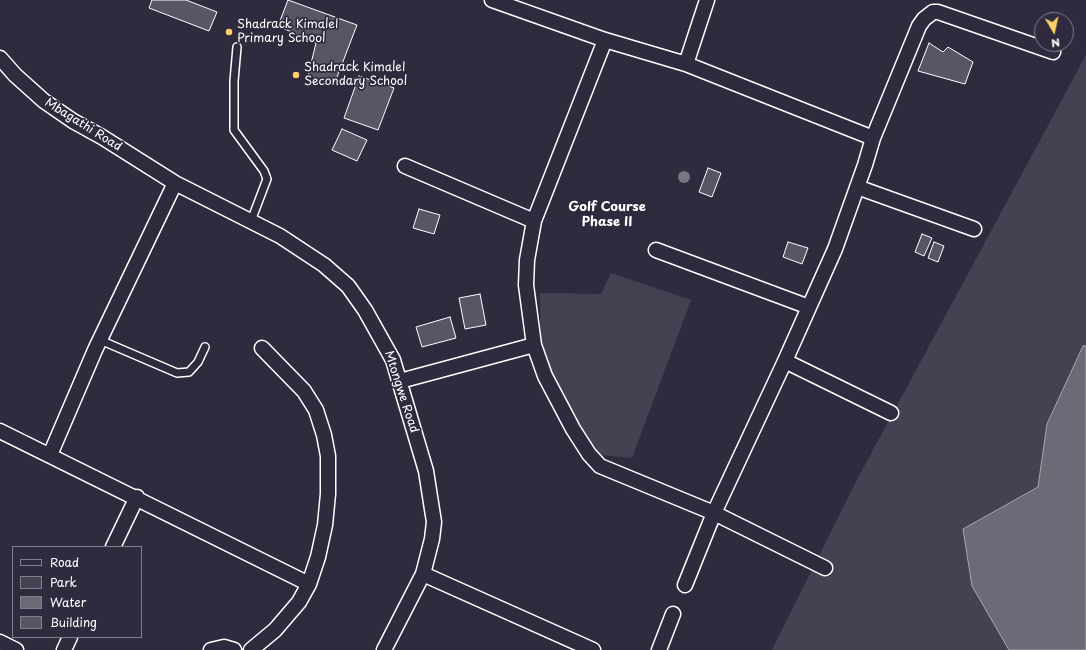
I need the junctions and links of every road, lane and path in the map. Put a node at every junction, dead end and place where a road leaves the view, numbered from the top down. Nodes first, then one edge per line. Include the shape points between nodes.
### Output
1 (492, 0) edge
2 (707, 0) edge
3 (519, 4) edge
4 (605, 40) junction
5 (1034, 45) edge
6 (237, 47) dead end
7 (0, 58) edge
8 (686, 64) junction
9 (873, 138) junction
10 (405, 166) dead end
11 (175, 182) junction
12 (857, 187) junction
13 (534, 221) junction
14 (251, 222) junction
15 (974, 229) dead end
16 (656, 250) dead end
17 (809, 307) junction
18 (100, 340) junction
19 (534, 345) junction
20 (204, 347) dead end
21 (262, 348) dead end
22 (785, 360) junction
23 (400, 381) junction
24 (891, 413) dead end
25 (0, 431) edge
26 (50, 455) junction
27 (137, 497) junction
28 (714, 513) junction
29 (113, 546) edge
30 (825, 568) dead end
31 (423, 574) junction
32 (309, 584) junction
33 (685, 586) dead end
34 (673, 614) dead end
35 (70, 638) edge
36 (0, 642) edge
37 (16, 650) edge
38 (64, 650) edge
39 (211, 650) edge
40 (234, 650) edge
41 (252, 650) edge
42 (384, 650) edge
43 (593, 650) edge
44 (659, 650) edge

1 - 3 street
2 - 8 street
3 - 4 street
4 - 8 street
4 - 13 street
5 - 9 street via 938,12 928,14 919,26
6 - 14 lane via 234,130 267,179
7 - 11 street, Mbagathi Road via 44,101
8 - 9 street
9 - 12 street
10 - 13 street
11 - 14 street, Mtongwe Road
11 - 18 street
12 - 15 street
12 - 17 street via 835,249
13 - 19 street via 527,260 526,285
14 - 23 street, Mtongwe Road via 280,236 324,264 348,286 380,335
16 - 17 street
17 - 22 street
18 - 20 lane via 177,373 189,372 198,362
18 - 26 street
19 - 23 street
19 - 28 street via 554,396 596,462
21 - 32 street via 304,391 316,410 324,434 328,456 324,525 318,557
22 - 24 street
22 - 28 street
23 - 31 street, Mtongwe Road via 426,471 432,504 434,522
25 - 26 street
26 - 27 street
27 - 29 street
27 - 32 street
28 - 30 street
28 - 33 street
31 - 42 street, Mtongwe Road
31 - 43 street
32 - 41 street via 299,602 275,630
34 - 44 street
35 - 38 street
36 - 37 street
39 - 40 street via 224,647

